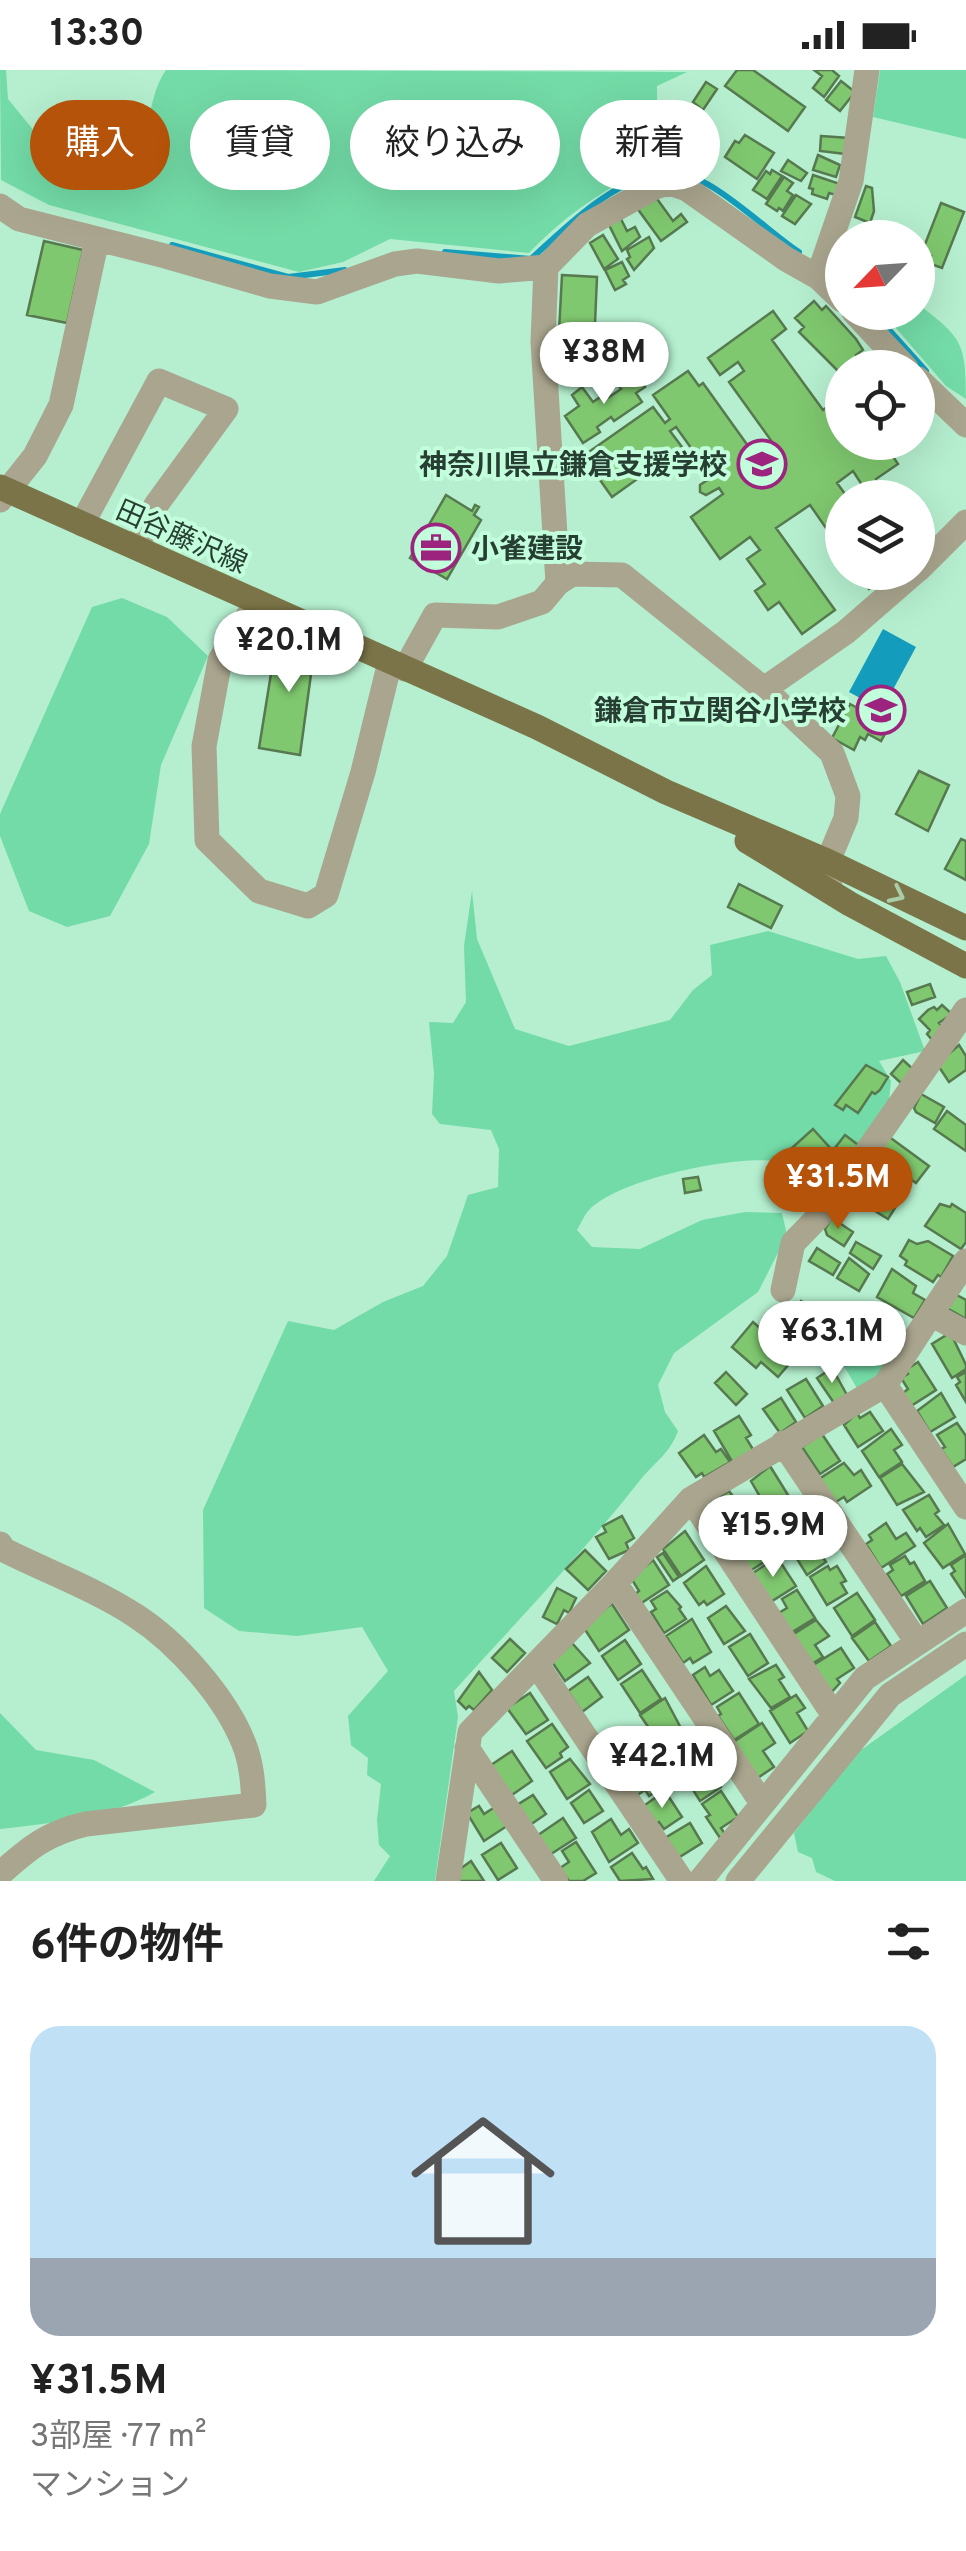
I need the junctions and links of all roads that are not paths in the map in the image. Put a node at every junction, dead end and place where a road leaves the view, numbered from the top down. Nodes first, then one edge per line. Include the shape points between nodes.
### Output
1 (867, 70) edge
2 (860, 132) junction
3 (886, 132) dead end
4 (0, 206) edge
5 (96, 239) junction
6 (546, 267) junction
7 (818, 277) junction
8 (825, 284) edge
9 (871, 330) edge
10 (889, 350) edge
11 (935, 396) edge
12 (966, 426) edge
13 (2, 492) edge
14 (966, 522) edge
15 (82, 524) junction
16 (137, 548) junction
17 (935, 552) edge
18 (558, 582) junction
19 (894, 590) edge
20 (257, 602) junction
21 (397, 665) junction
22 (764, 689) junction
23 (666, 792) junction
24 (827, 861) junction
25 (838, 895) junction
26 (966, 928) edge
27 (966, 966) edge
28 (966, 1012) edge
29 (966, 1261) edge
30 (783, 1290) dead end
31 (931, 1314) junction
32 (966, 1333) edge
33 (885, 1385) junction
34 (782, 1443) junction
35 (690, 1499) junction
36 (966, 1506) edge
37 (0, 1544) edge
38 (616, 1583) junction
39 (966, 1611) edge
40 (916, 1642) junction
41 (966, 1644) edge
42 (537, 1665) junction
43 (833, 1714) junction
44 (467, 1748) junction
45 (762, 1803) junction
46 (0, 1874) edge
47 (448, 1881) edge
48 (556, 1881) edge
49 (682, 1881) edge
50 (700, 1881) edge
51 (738, 1881) edge

1 - 2 street
2 - 3 street
2 - 7 street
4 - 5 street via 19,220
5 - 6 street via 270,286 317,292 418,260 498,271
5 - 13 street via 61,405 35,456
6 - 7 street via 587,225 669,183 688,189
6 - 18 street via 542,342
7 - 8 street
9 - 10 street
11 - 12 street
13 - 15 main road, 田谷藤沢線
14 - 17 street
15 - 16 main road, 田谷藤沢線
15 - 16 street via 160,382 226,408 156,506
16 - 20 main road, 田谷藤沢線
18 - 21 street via 542,602 498,618 435,615
18 - 22 street via 572,574 622,574
19 - 22 street
20 - 21 main road, 田谷藤沢線
20 - 21 street via 220,660 204,746 208,840 259,890 308,906 326,895
21 - 23 main road, 田谷藤沢線
22 - 24 street via 832,753 848,796
23 - 24 main road, 田谷藤沢線
23 - 25 main road, 田谷藤沢線
24 - 25 street
24 -> 26 main road, 田谷藤沢線
25 - 27 main road, 田谷藤沢線
28 - 30 street via 829,1206 793,1243
29 - 31 street
31 - 32 street
31 - 33 street
33 - 34 street
33 - 36 street
34 - 35 street
34 - 40 street
35 - 38 street
35 - 43 street
37 - 46 street via 162,1636 228,1709 246,1747 254,1805 62,1830 32,1845
38 - 42 street
38 - 45 street
39 - 40 street
40 - 43 street via 865,1678
41 - 51 street via 890,1695
42 - 44 street via 470,1732
42 - 49 street
43 - 45 street
44 - 47 street
44 - 48 street
45 - 50 street

